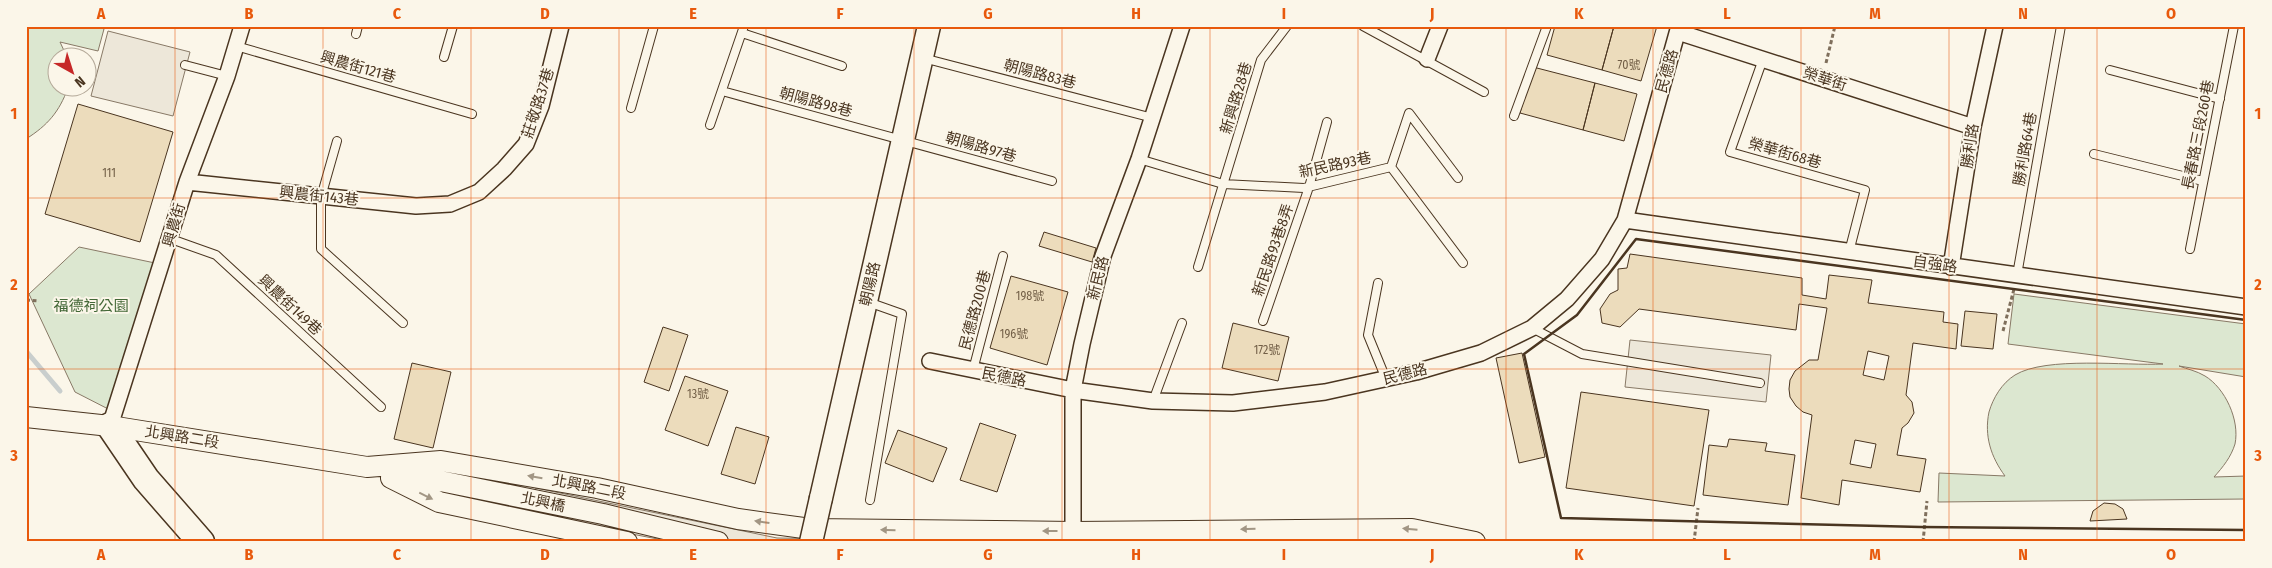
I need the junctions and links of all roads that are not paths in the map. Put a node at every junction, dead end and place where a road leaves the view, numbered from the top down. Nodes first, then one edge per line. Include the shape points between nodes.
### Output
1 (242, 26) edge
2 (453, 26) edge
3 (561, 26) edge
4 (654, 26) edge
5 (929, 26) edge
6 (1182, 26) edge
7 (1287, 26) edge
8 (1363, 26) edge
9 (1440, 26) edge
10 (1547, 26) edge
11 (1995, 26) edge
12 (2061, 26) edge
13 (2234, 26) edge
14 (743, 29) edge
15 (1678, 29) edge
16 (236, 46) junction
17 (444, 57) dead end
18 (921, 57) junction
19 (1427, 59) junction
20 (1763, 60) junction
21 (185, 65) dead end
22 (842, 66) dead end
23 (2110, 70) dead end
24 (227, 76) junction
25 (722, 91) junction
26 (1484, 92) dead end
27 (2220, 99) junction
28 (631, 108) dead end
29 (472, 114) dead end
30 (1514, 116) dead end
31 (1152, 118) junction
32 (1327, 122) dead end
33 (710, 125) dead end
34 (1972, 127) junction
35 (903, 139) junction
36 (337, 141) dead end
37 (2094, 154) dead end
38 (1139, 159) junction
39 (1391, 167) junction
40 (1458, 178) dead end
41 (1052, 181) dead end
42 (187, 182) junction
43 (2203, 182) junction
44 (1223, 184) junction
45 (1308, 187) junction
46 (320, 197) junction
47 (450, 204) joint
48 (1625, 220) junction
49 (171, 239) junction
50 (2190, 249) dead end
51 (1849, 252) junction
52 (1003, 256) dead end
53 (1463, 262) dead end
54 (1198, 267) dead end
55 (1951, 267) junction
56 (2017, 276) junction
57 (1378, 283) dead end
58 (866, 301) junction
59 (2246, 307) edge
60 (1263, 321) dead end
61 (403, 323) dead end
62 (1182, 323) dead end
63 (1532, 328) junction
64 (930, 360) dead end
65 (973, 370) junction
66 (1386, 379) junction
67 (1760, 383) dead end
68 (1073, 390) junction
69 (1153, 401) junction
70 (381, 407) dead end
71 (26, 417) edge
72 (110, 426) junction
73 (367, 466) junction
74 (870, 500) dead end
75 (811, 536) edge
76 (1074, 537) edge
77 (181, 542) edge
78 (201, 542) edge
79 (627, 542) edge
80 (718, 542) edge
81 (1475, 542) edge

1 - 16 street, 興農街
2 - 17 lane
3 - 47 street, 莊敬路37巷 via 541,106 526,144 479,192
4 - 28 lane
5 - 18 main road, 朝陽路
6 - 31 street, 新民路
7 - 44 lane, 新興路28巷 via 1261,60
8 - 19 lane
9 - 19 street
10 - 30 lane
11 - 34 street, 勝利路
12 - 56 lane, 勝利路64巷
13 - 27 lane, 長春路三段260巷
14 - 22 lane
14 - 25 lane
15 - 20 street, 榮華街
15 - 48 street, 民德路
16 - 24 street, 興農街
16 - 29 lane, 興農街121巷
18 - 31 lane, 朝陽路83巷
18 - 35 main road, 朝陽路
19 - 26 lane
20 - 34 street, 榮華街
20 - 51 lane, 榮華街68巷 via 1730,152 1865,190
21 - 24 lane
23 - 27 lane
24 - 42 street, 興農街
25 - 33 lane
25 - 35 lane, 朝陽路98巷
27 - 43 lane, 長春路三段260巷
31 - 38 street, 新民路
32 - 45 lane, 新民路93巷8弄
34 - 55 street, 勝利路
35 - 41 lane, 朝陽路97巷
35 - 58 main road, 朝陽路
36 - 46 lane
37 - 43 lane
38 - 44 lane, 新民路93巷
38 - 68 street, 新民路 via 1103,256
39 - 40 lane via 1409,113
39 - 45 lane, 新民路93巷
39 - 53 lane, 新民路93巷
42 - 46 street, 興農街143巷
42 - 49 street, 興農街
43 - 50 lane, 長春路三段260巷
44 - 45 lane, 新民路93巷
44 - 54 lane, 新興路28巷
45 - 60 lane, 新民路93巷8弄
46 - 47 street, 興農街143巷 via 416,206
46 - 61 lane via 321,249
48 - 51 street, 自強路
48 - 63 street, 民德路 via 1602,259 1567,299
49 - 70 lane, 興農街149巷 via 216,255
49 - 72 street, 興農街
51 - 55 street, 自強路
52 - 65 lane, 民德路200巷
55 - 56 street, 自強路
56 - 59 street, 自強路
57 - 66 lane via 1368,335
58 - 74 lane via 902,314
58 - 75 main road, 朝陽路, bridge
62 - 69 lane
63 - 66 street, 民德路 via 1481,353
63 - 67 lane via 1582,354
64 - 65 street, 民德路
65 - 68 street, 民德路
66 - 69 street, 民德路 via 1325,392 1233,403
68 - 69 street, 民德路
68 - 76 street, 新民路
71 - 72 street, 北興路二段
72 - 73 street, 北興路二段
72 - 77 highway via 136,488
72 - 78 highway via 146,479
75 -> 73 street, 北興路二段 via 597,488 441,460
73 -> 79 street, 北興路二段 via 439,502
73 - 80 street, 北興橋 via 603,514
76 -> 75 street, 北興路二段
81 -> 76 street, 北興路二段 via 1412,529

